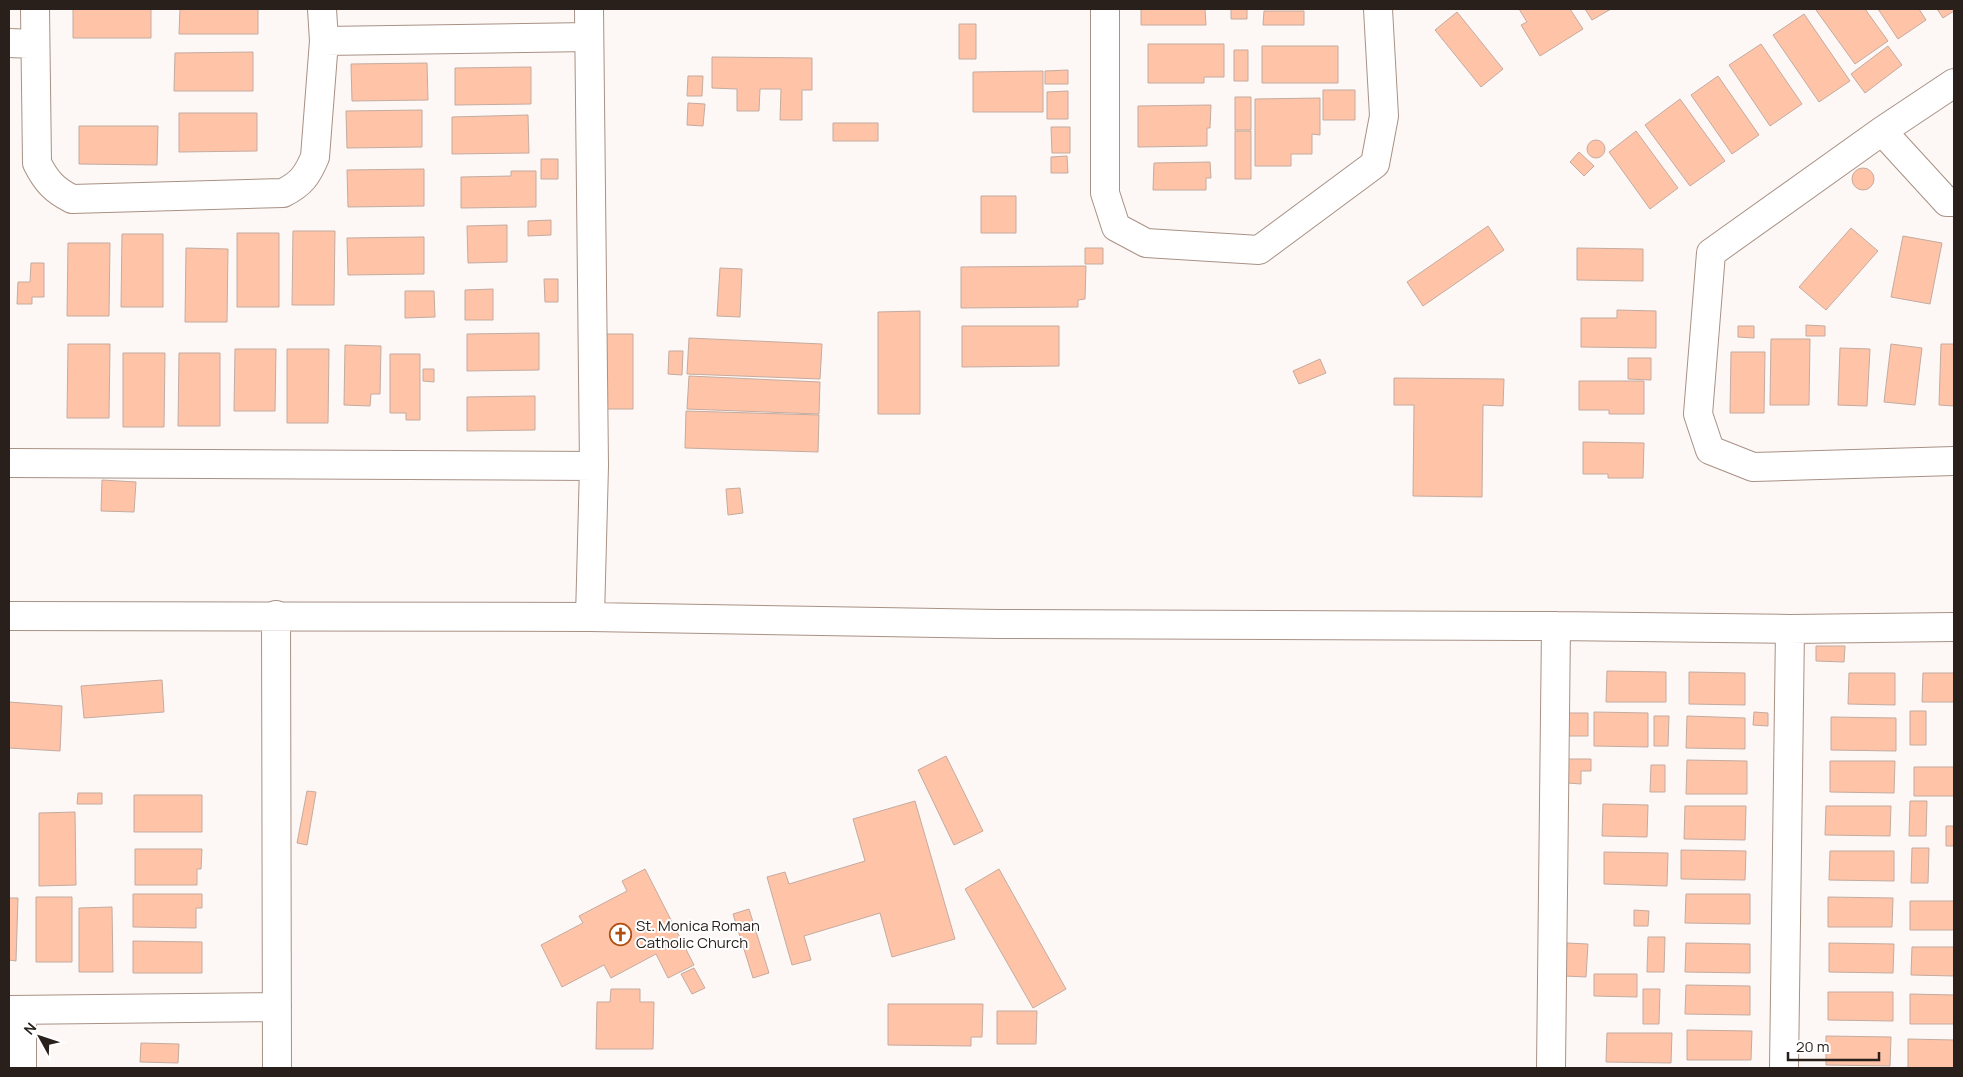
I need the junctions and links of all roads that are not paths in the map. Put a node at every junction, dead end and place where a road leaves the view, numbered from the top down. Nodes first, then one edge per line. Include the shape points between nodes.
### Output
1 (35, 9) edge
2 (322, 9) edge
3 (589, 9) edge
4 (1105, 9) edge
5 (1378, 9) edge
6 (589, 36) junction
7 (324, 41) junction
8 (22, 44) edge
9 (1954, 83) edge
10 (1882, 131) junction
11 (1954, 202) edge
12 (1954, 462) edge
13 (9, 463) edge
14 (594, 466) junction
15 (276, 615) junction
16 (9, 616) edge
17 (590, 617) junction
18 (1556, 626) junction
19 (1954, 627) edge
20 (1790, 630) junction
21 (277, 1007) junction
22 (15, 1010) edge
23 (22, 1068) edge
24 (277, 1068) edge
25 (1551, 1068) edge
26 (1784, 1068) edge

1 - 8 street
2 - 7 street
3 - 6 street
4 - 5 street via 1105,193 1116,227 1146,243 1259,250 1375,164 1384,116
6 - 7 street
6 - 14 street
7 - 8 street via 315,157 298,185 283,193 72,199 57,192 46,181 37,163
9 - 10 street
10 - 11 street via 1947,202
10 - 12 street via 1711,253 1698,414 1710,450 1753,467
13 - 14 street
14 - 17 street
15 - 16 street
15 - 17 street
15 - 21 street
17 - 18 street via 1008,624
18 - 20 street
18 - 25 street
19 - 20 street
20 - 26 street
21 - 22 street
21 - 24 street
22 - 23 street

